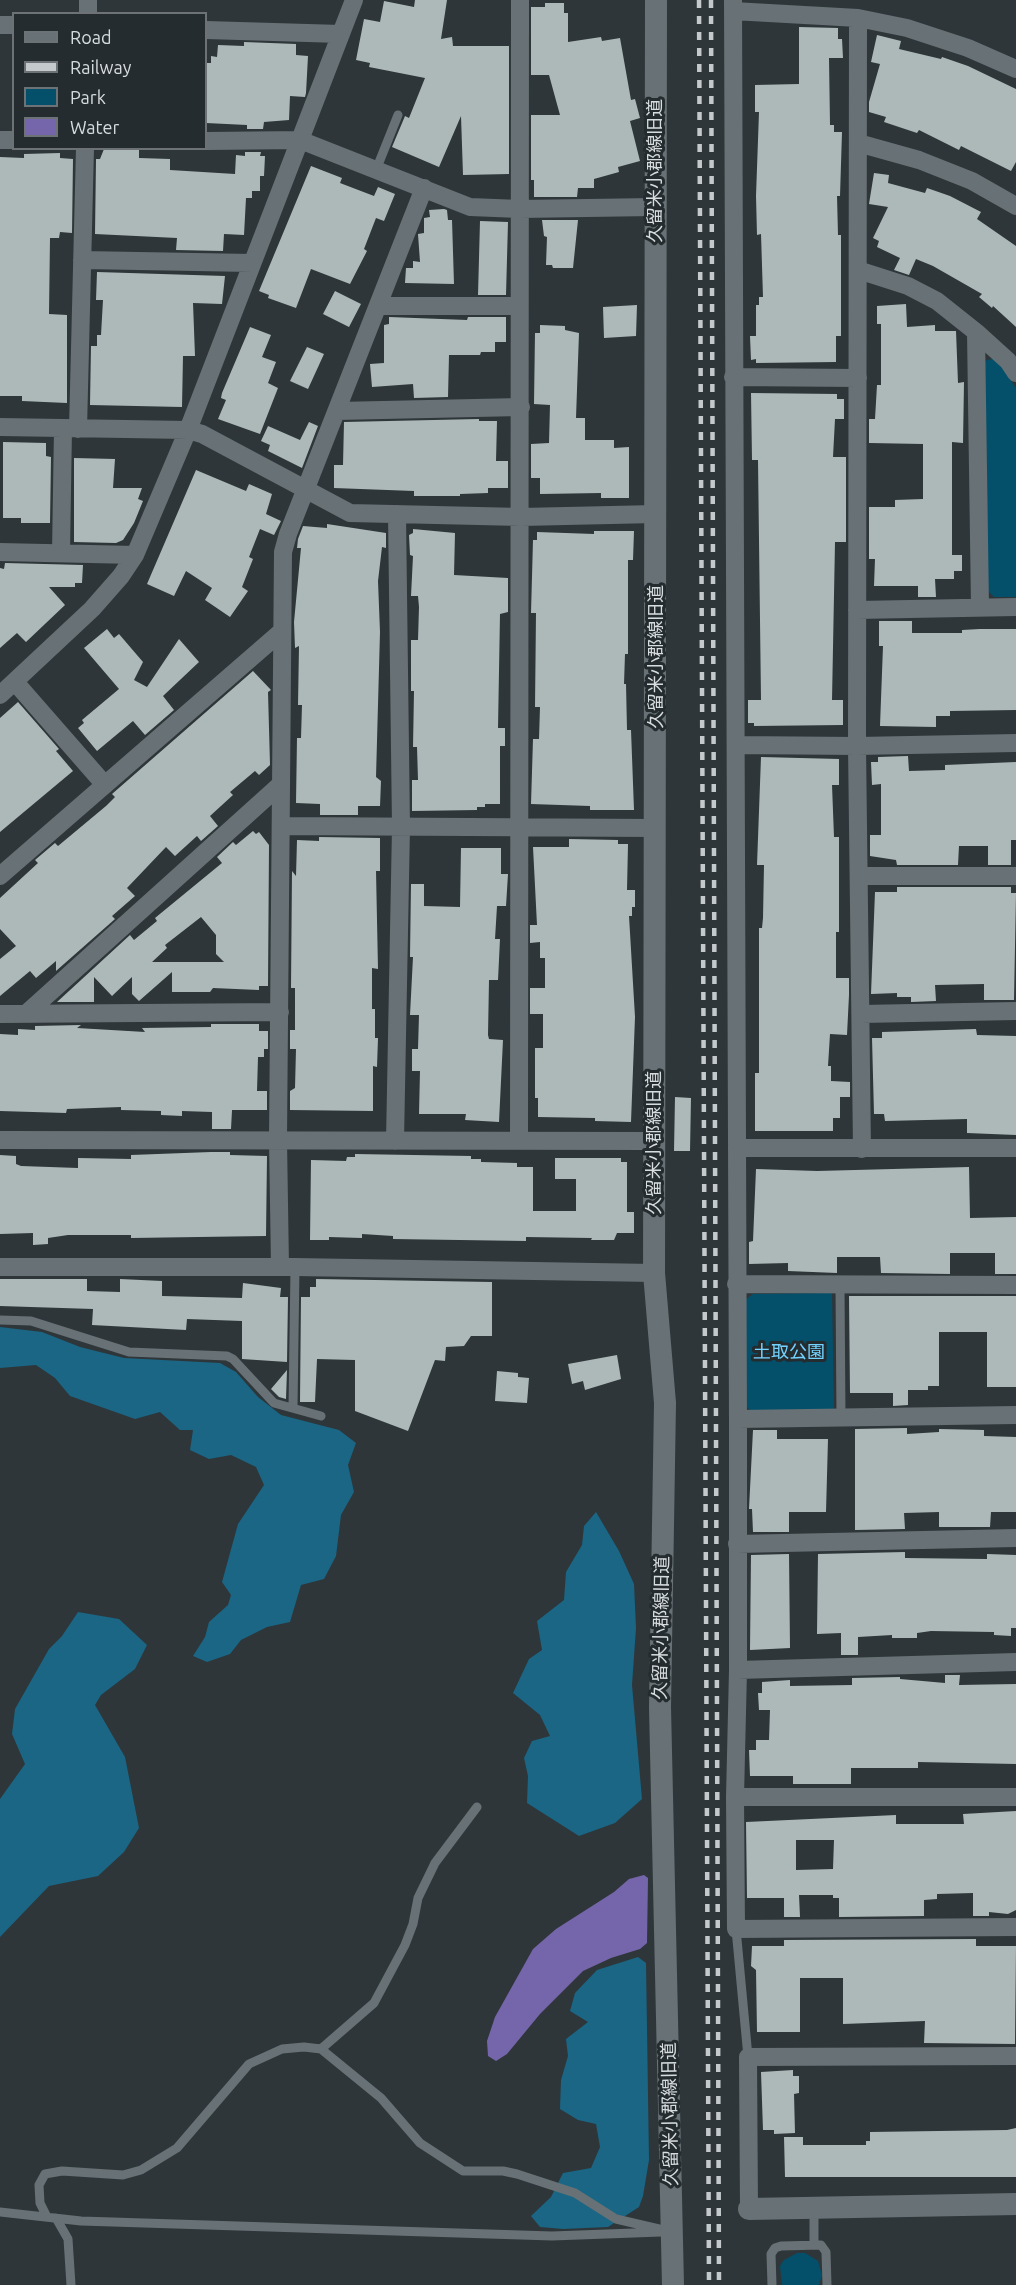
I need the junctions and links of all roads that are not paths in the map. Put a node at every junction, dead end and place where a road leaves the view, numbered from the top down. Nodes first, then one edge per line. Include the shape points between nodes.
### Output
1 (354, 0) edge
2 (520, 0) edge
3 (656, 0) edge
4 (733, 6) edge
5 (858, 18) junction
6 (207, 30) edge
7 (341, 34) junction
8 (1016, 69) edge
9 (398, 115) dead end
10 (300, 140) junction
11 (207, 141) edge
12 (858, 143) junction
13 (85, 150) edge
14 (376, 170) junction
15 (424, 188) junction
16 (1016, 206) edge
17 (654, 207) junction
18 (520, 209) junction
19 (81, 260) junction
20 (252, 263) junction
21 (858, 270) junction
22 (378, 306) junction
23 (519, 306) junction
24 (976, 332) junction
25 (1016, 373) edge
26 (733, 377) junction
27 (858, 378) junction
28 (521, 408) junction
29 (337, 411) junction
30 (0, 427) edge
31 (71, 428) junction
32 (188, 430) junction
33 (305, 490) junction
34 (397, 514) junction
35 (656, 514) junction
36 (521, 517) junction
37 (0, 552) edge
38 (61, 553) junction
39 (135, 555) junction
40 (1016, 606) edge
41 (980, 607) junction
42 (857, 610) junction
43 (282, 631) junction
44 (15, 682) junction
45 (0, 695) edge
46 (1016, 743) edge
47 (736, 745) junction
48 (857, 746) junction
49 (105, 785) junction
50 (280, 785) junction
51 (282, 826) junction
52 (401, 827) junction
53 (518, 828) junction
54 (655, 828) junction
55 (0, 876) edge
56 (859, 876) junction
57 (1016, 876) edge
58 (1016, 1011) edge
59 (280, 1012) junction
60 (27, 1013) junction
61 (0, 1014) edge
62 (861, 1014) junction
63 (0, 1140) edge
64 (278, 1140) junction
65 (395, 1141) junction
66 (519, 1141) junction
67 (654, 1142) junction
68 (737, 1148) junction
69 (1016, 1148) edge
70 (862, 1149) junction
71 (0, 1267) edge
72 (288, 1267) junction
73 (654, 1273) junction
74 (736, 1284) junction
75 (1016, 1285) edge
76 (840, 1286) junction
77 (0, 1320) edge
78 (293, 1408) junction
79 (1016, 1415) edge
80 (321, 1416) dead end
81 (738, 1419) junction
82 (841, 1419) junction
83 (1016, 1538) edge
84 (737, 1544) junction
85 (1016, 1662) edge
86 (738, 1670) junction
87 (1016, 1785) edge
88 (735, 1794) junction
89 (1016, 1797) edge
90 (477, 1807) dead end
91 (1016, 1927) edge
92 (736, 1929) junction
93 (321, 2049) junction
94 (1016, 2056) edge
95 (748, 2057) junction
96 (1016, 2204) edge
97 (814, 2207) junction
98 (749, 2209) joint
99 (0, 2212) edge
100 (52, 2218) junction
101 (672, 2232) junction
102 (814, 2246) junction
103 (71, 2285) edge
104 (673, 2285) edge
105 (772, 2285) edge
106 (827, 2285) edge

1 - 7 street
2 - 18 street
3 - 17 street, 久留米小郡線旧道
4 - 5 street
4 - 26 street
5 - 8 street via 907,28
5 - 12 street
6 - 7 street
7 - 10 street
9 - 14 lane
10 - 11 street
10 - 14 street
10 - 20 street
12 - 16 street via 919,160 972,181
12 - 21 street
13 - 19 street
14 - 15 street
15 - 18 street via 470,207
15 - 22 street
17 - 18 street
17 - 35 street, 久留米小郡線旧道
18 - 23 street
19 - 20 street
19 - 31 street
20 - 32 street
21 - 24 street via 908,286 937,301
21 - 27 street
22 - 23 street
22 - 29 street
23 - 28 street
24 - 25 street
24 - 41 street
26 - 27 street
26 - 47 street
27 - 42 street
28 - 29 street
28 - 36 street
29 - 33 street
30 - 31 street
31 - 32 street
31 - 38 street
32 - 33 street
32 - 39 street
33 - 34 street via 350,513
33 - 43 street via 283,552
34 - 36 street
34 - 52 street
35 - 36 street
35 - 54 street, 久留米小郡線旧道
36 - 53 street
37 - 38 street
38 - 39 street
39 - 44 street via 92,609
40 - 41 street
41 - 42 street
42 - 48 street
43 - 49 street
43 - 50 street
44 - 45 street
44 - 49 street
46 - 48 street
47 - 48 street
47 - 68 street
48 - 56 street
49 - 55 street
50 - 51 street
50 - 60 street
51 - 52 street
51 - 59 street
52 - 53 street
52 - 65 street
53 - 54 street
53 - 66 street
54 - 67 street, 久留米小郡線旧道
56 - 57 street
56 - 62 street
58 - 62 street
59 - 60 street
59 - 64 street
60 - 61 street
62 - 70 street
63 - 64 street
64 - 65 street
64 - 72 street
65 - 66 street
66 - 67 street
67 - 73 street, 久留米小郡線旧道
68 - 70 street
68 - 74 street
69 - 70 street
71 - 72 street
72 - 73 street
72 - 78 lane
73 - 101 street, 久留米小郡線旧道 via 665,1403 660,1707
74 - 76 street
74 - 81 street
75 - 76 street
76 - 82 lane
77 - 78 lane via 31,1322 129,1352 227,1356 274,1403
78 - 80 lane
79 - 82 street
81 - 82 street
81 - 84 street
83 - 84 street
84 - 86 street
85 - 86 street
86 - 88 street
87 - 88 street
88 - 89 street
88 - 92 street
90 - 93 lane via 435,1863 418,1898 405,1945 374,2003
91 - 92 street
92 - 95 lane
93 - 100 lane via 282,2049 249,2064 177,2148 141,2170 123,2175 62,2170 45,2174 39,2185 40,2203
93 - 101 lane via 381,2098 420,2143 464,2171 517,2174 575,2193 616,2219
94 - 95 street
95 - 98 street
96 - 97 street
97 - 98 street
97 - 102 lane
99 - 100 lane
100 - 101 lane via 552,2236
100 - 103 lane via 68,2239
101 - 104 street, 久留米小郡線旧道
102 - 105 lane via 775,2248 771,2254
102 - 106 lane via 821,2245 826,2252

